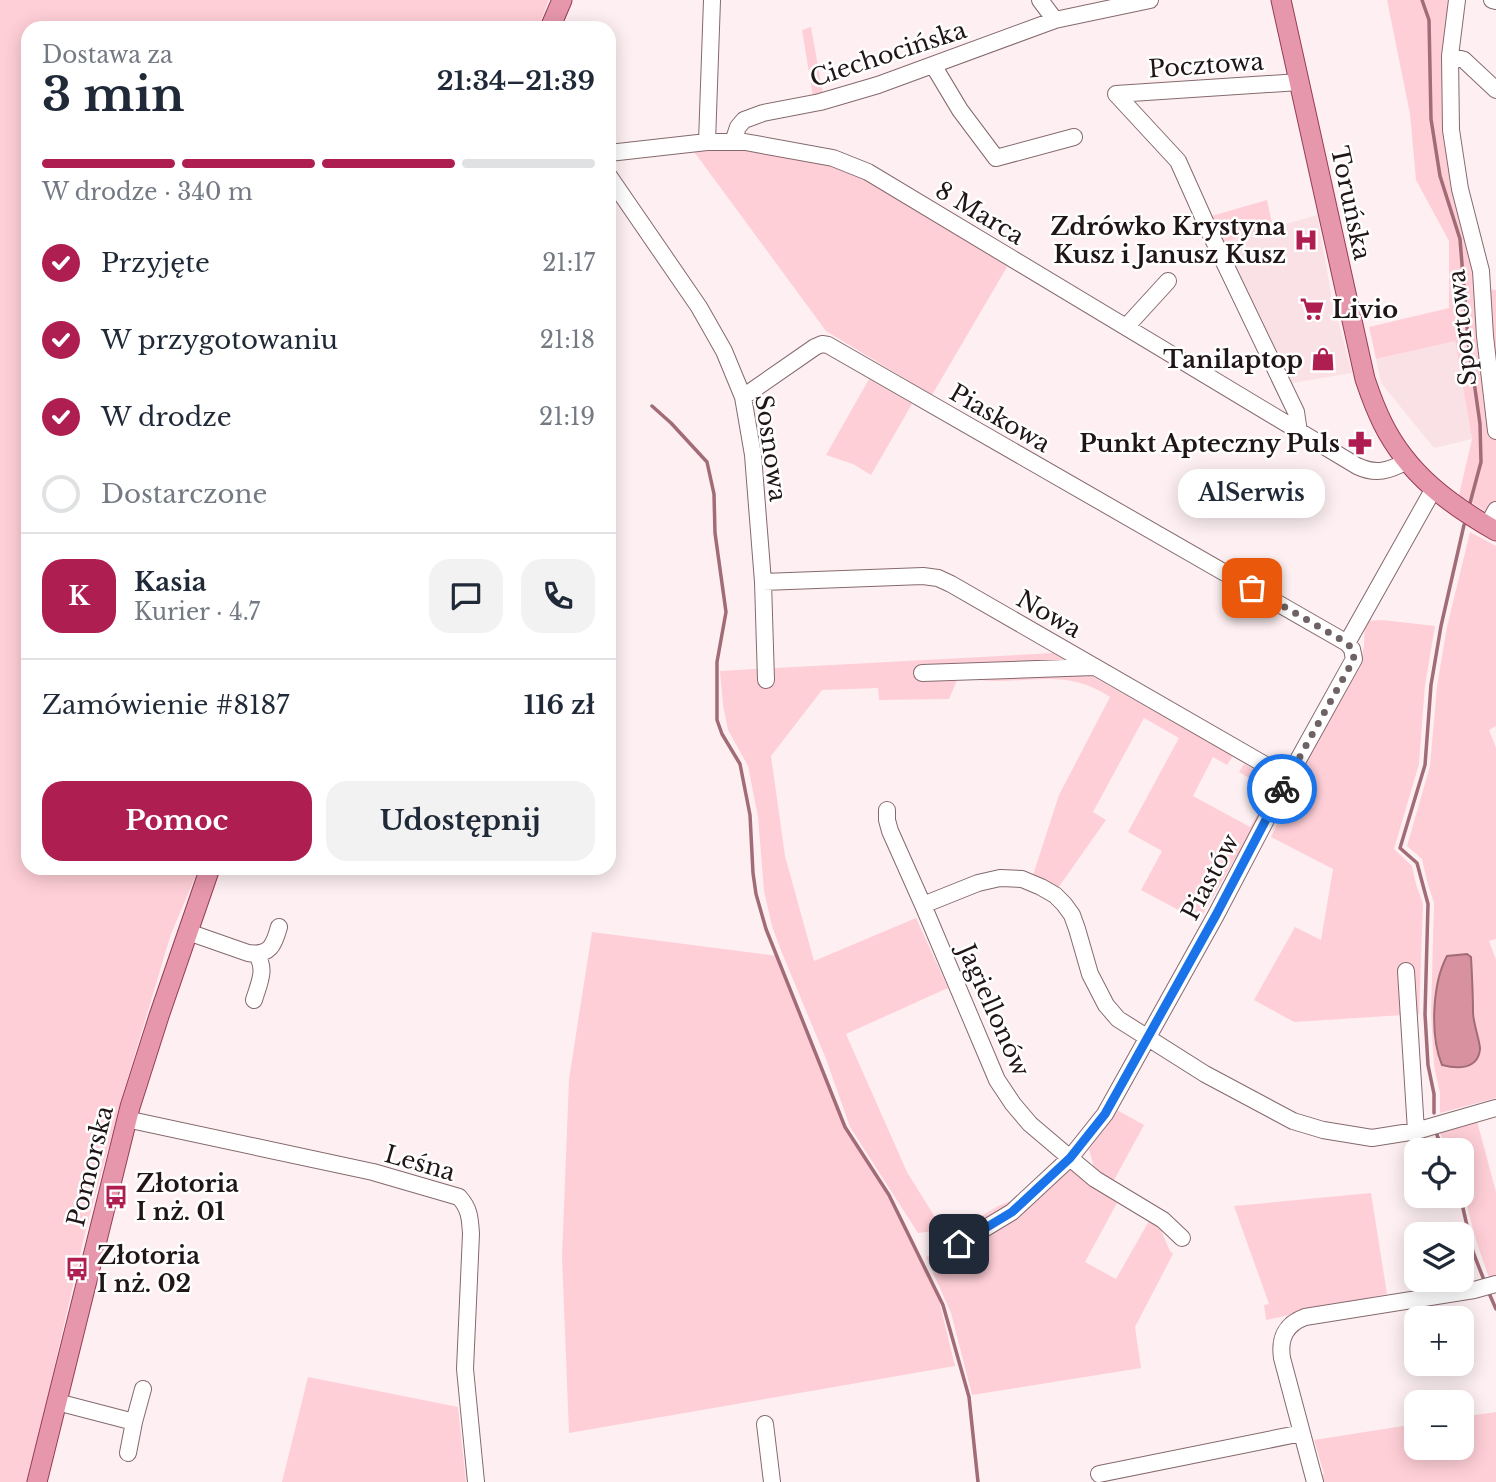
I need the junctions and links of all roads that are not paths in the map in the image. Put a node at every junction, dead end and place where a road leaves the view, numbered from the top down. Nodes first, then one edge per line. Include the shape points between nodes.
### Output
1 (562, 0) edge
2 (712, 0) edge
3 (1040, 0) edge
4 (1150, 0) edge
5 (1281, 0) edge
6 (1457, 0) edge
7 (1055, 20) junction
8 (553, 21) edge
9 (1450, 56) junction
10 (933, 65) junction
11 (1299, 82) junction
12 (1496, 90) edge
13 (1074, 137) dead end
14 (707, 142) junction
15 (733, 142) junction
16 (616, 152) edge
17 (616, 186) edge
18 (1168, 281) dead end
19 (1126, 327) junction
20 (743, 397) junction
21 (1496, 424) edge
22 (1299, 432) junction
23 (1407, 461) junction
24 (1433, 490) junction
25 (1493, 522) edge
26 (764, 582) junction
27 (1347, 643) junction
28 (1094, 667) junction
29 (922, 673) dead end
30 (766, 680) dead end
31 (1287, 778) junction
32 (887, 810) dead end
33 (208, 875) edge
34 (923, 905) junction
35 (279, 927) dead end
36 (188, 932) junction
37 (256, 954) junction
38 (1406, 971) dead end
39 (254, 1000) dead end
40 (1148, 1037) junction
41 (1496, 1108) edge
42 (126, 1119) junction
43 (1416, 1131) junction
44 (1070, 1158) junction
45 (1182, 1238) dead end
46 (959, 1244) dead end
47 (1496, 1284) edge
48 (142, 1389) dead end
49 (57, 1402) junction
50 (134, 1422) junction
51 (765, 1424) dead end
52 (1301, 1433) junction
53 (128, 1453) dead end
54 (1100, 1474) dead end
55 (37, 1482) edge
56 (476, 1482) edge
57 (772, 1482) edge
58 (1315, 1482) edge

1 - 8 main road
2 - 14 street
3 - 7 street
4 - 7 street, Ciechocińska
5 - 11 main road, Toruńska
6 - 9 street, Sportowa
7 - 10 street, Ciechocińska
9 - 12 street via 1464,60
9 - 21 street, Sportowa via 1451,130 1481,271
10 - 13 street via 996,159
10 - 15 street, Ciechocińska via 820,102 744,120
11 - 22 street, Pocztowa via 1116,93 1178,160 1296,412
11 - 23 main road, Toruńska via 1365,379 1383,424
14 - 15 street, 8 Marca
14 - 16 street, 8 Marca
15 - 19 street, 8 Marca via 833,158 868,172
17 - 20 street, Sosnowa via 699,307
18 - 19 street
19 - 22 street, 8 Marca
20 - 26 street, Sosnowa
20 - 27 street, Piaskowa via 815,346 828,345
22 - 23 street, 8 Marca via 1370,472
23 - 24 main road, Toruńska
24 - 25 main road, Toruńska
24 - 27 street, Piastów
26 - 28 street, Nowa via 938,578
26 - 30 street, Sosnowa
27 - 31 street, Piastów via 1354,659
28 - 29 street
28 - 31 street, Nowa
31 - 40 street, Piastów
32 - 34 street, Jagiellonów via 890,831
33 - 36 main road, Pomorska
34 - 40 street via 1000,878 1022,879 1055,895 1072,915 1090,974 1106,1005 1118,1019
34 - 44 street, Jagiellonów via 997,1080 1030,1124
35 - 37 street via 273,945
36 - 37 street
36 - 42 main road, Pomorska
37 - 39 street via 263,969
38 - 43 street
40 - 43 street via 1293,1121 1372,1138
40 - 44 street, Piastów via 1105,1114
41 - 43 street
42 - 49 main road, Pomorska
42 - 56 street, Leśna via 373,1172 447,1193 467,1205 471,1234 465,1369
44 - 45 street, Jagiellonów via 1095,1180 1163,1220
44 - 46 street, Piastów via 1012,1212
47 - 52 street via 1296,1320 1280,1346
48 - 50 street
49 - 50 street
49 - 55 main road, Pomorska
50 - 53 street
51 - 57 street
52 - 54 street
52 - 58 street

